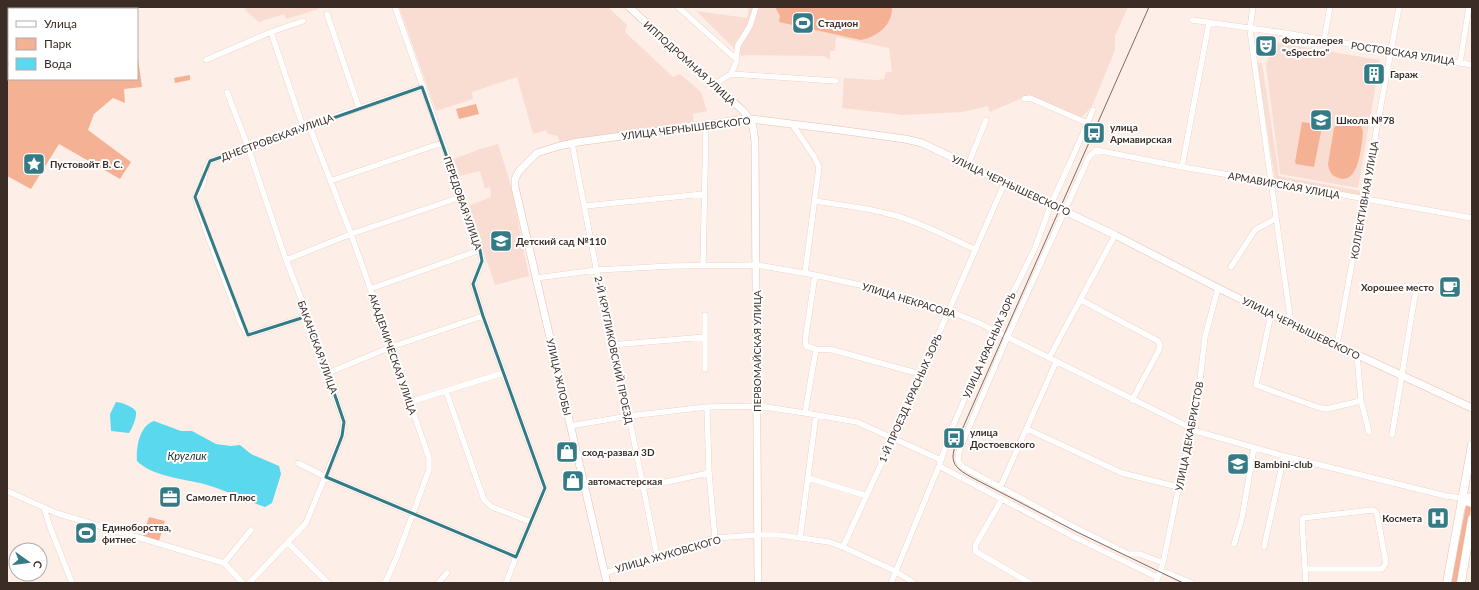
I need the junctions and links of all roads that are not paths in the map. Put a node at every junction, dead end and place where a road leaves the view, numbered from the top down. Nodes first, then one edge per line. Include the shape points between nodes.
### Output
1 (396, 7) edge
2 (629, 7) edge
3 (678, 7) edge
4 (756, 7) edge
5 (1253, 7) edge
6 (1330, 7) edge
7 (1399, 7) edge
8 (1469, 7) edge
9 (326, 14) dead end
10 (304, 20) dead end
11 (1192, 20) dead end
12 (1209, 23) junction
13 (1250, 29) junction
14 (271, 32) junction
15 (1324, 40) junction
16 (1391, 52) junction
17 (736, 59) junction
18 (206, 60) dead end
19 (1460, 62) junction
20 (1472, 65) edge
21 (731, 74) junction
22 (836, 81) dead end
23 (715, 84) junction
24 (422, 88) junction
25 (227, 92) dead end
26 (1024, 99) dead end
27 (359, 108) junction
28 (1093, 110) dead end
29 (751, 119) junction
30 (986, 120) dead end
31 (1087, 123) junction
32 (706, 124) junction
33 (792, 124) junction
34 (306, 126) junction
35 (442, 143) junction
36 (572, 143) junction
37 (248, 147) junction
38 (968, 164) junction
39 (1182, 167) junction
40 (519, 171) joint
41 (330, 182) junction
42 (1005, 182) junction
43 (1271, 182) junction
44 (704, 194) junction
45 (461, 197) junction
46 (1364, 199) junction
47 (815, 201) junction
48 (1051, 204) junction
49 (585, 206) junction
50 (1064, 210) junction
51 (1275, 218) junction
52 (1472, 218) edge
53 (351, 234) junction
54 (1115, 235) junction
55 (480, 250) junction
56 (976, 250) junction
57 (286, 260) junction
58 (756, 265) junction
59 (703, 266) junction
60 (1231, 267) dead end
61 (597, 270) junction
62 (805, 273) junction
63 (815, 275) junction
64 (536, 278) junction
65 (1218, 288) junction
66 (1416, 289) dead end
67 (370, 290) junction
68 (1081, 300) junction
69 (949, 311) junction
70 (1271, 314) junction
71 (705, 315) dead end
72 (308, 316) junction
73 (483, 316) junction
74 (1291, 324) junction
75 (994, 331) junction
76 (705, 337) junction
77 (1007, 338) junction
78 (611, 345) junction
79 (1337, 345) junction
80 (391, 347) junction
81 (816, 349) junction
82 (1357, 355) junction
83 (1049, 358) junction
84 (1056, 362) junction
85 (705, 369) dead end
86 (328, 373) junction
87 (503, 373) junction
88 (920, 374) junction
89 (1401, 376) junction
90 (446, 391) junction
91 (1132, 400) junction
92 (1361, 401) junction
93 (410, 402) junction
94 (758, 406) junction
95 (707, 407) junction
96 (1472, 408) edge
97 (805, 413) junction
98 (816, 415) junction
99 (629, 416) junction
100 (570, 426) junction
101 (1190, 428) junction
102 (1027, 429) junction
103 (1369, 432) dead end
104 (1392, 435) dead end
105 (893, 438) junction
106 (1472, 445) edge
107 (1254, 448) junction
108 (1284, 456) junction
109 (298, 463) dead end
110 (940, 463) junction
111 (710, 473) junction
112 (326, 477) junction
113 (808, 478) junction
114 (1466, 482) junction
115 (642, 487) junction
116 (1178, 487) junction
117 (1000, 488) junction
118 (7, 491) edge
119 (1472, 493) edge
120 (867, 496) junction
121 (1472, 496) edge
122 (1462, 498) junction
123 (1002, 499) junction
124 (1472, 503) edge
125 (1461, 506) junction
126 (44, 508) junction
127 (413, 513) junction
128 (1472, 519) edge
129 (531, 522) junction
130 (251, 530) dead end
131 (758, 535) junction
132 (715, 538) junction
133 (800, 538) junction
134 (288, 543) junction
135 (1234, 544) dead end
136 (843, 547) junction
137 (1264, 547) dead end
138 (657, 556) junction
139 (516, 557) junction
140 (224, 563) junction
141 (1163, 563) junction
142 (1306, 569) junction
143 (1160, 570) junction
144 (895, 571) junction
145 (447, 573) dead end
146 (605, 573) junction
147 (1156, 580) edge
148 (72, 583) edge
149 (243, 583) edge
150 (249, 583) edge
151 (328, 583) edge
152 (385, 583) edge
153 (438, 583) edge
154 (506, 583) edge
155 (607, 583) edge
156 (758, 583) edge
157 (890, 583) edge
158 (914, 583) edge
159 (1030, 583) edge
160 (1192, 583) edge
161 (1306, 583) edge
162 (1447, 583) edge
163 (1461, 583) edge

1 - 24 street, ПЕРЕДОВАЯ УЛИЦА
2 - 23 street, ИППОДРОМНАЯ УЛИЦА
3 - 17 street
4 - 17 street via 750,26 738,45
5 - 13 street
6 - 15 street
7 - 16 street, КОЛЛЕКТИВНАЯ УЛИЦА
8 - 19 street
9 - 27 street
10 - 14 street
11 - 12 street, РОСТОВСКАЯ УЛИЦА
12 - 13 street, РОСТОВСКАЯ УЛИЦА
12 - 39 street
13 - 15 street, РОСТОВСКАЯ УЛИЦА
13 - 43 street
14 - 18 street
14 - 34 street, АКАДЕМИЧЕСКАЯ УЛИЦА
15 - 16 street, РОСТОВСКАЯ УЛИЦА
16 - 19 street, РОСТОВСКАЯ УЛИЦА
16 - 46 street, КОЛЛЕКТИВНАЯ УЛИЦА
17 - 21 street
19 - 20 street, РОСТОВСКАЯ УЛИЦА
21 - 22 street
21 - 23 street
23 - 29 street, ИППОДРОМНАЯ УЛИЦА
24 - 27 street, ДНЕСТРОВСКАЯ УЛИЦА
24 - 35 street, ПЕРЕДОВАЯ УЛИЦА
25 - 37 street, БАКАНСКАЯ УЛИЦА
26 - 31 street via 1030,98
27 - 34 street, ДНЕСТРОВСКАЯ УЛИЦА
28 - 31 street, УЛИЦА КРАСНЫХ ЗОРЬ
29 - 32 street, УЛИЦА ЧЕРНЫШЕВСКОГО
29 - 33 street, УЛИЦА ЧЕРНЫШЕВСКОГО
29 - 58 street, ПЕРВОМАЙСКАЯ УЛИЦА via 755,142
30 - 38 street
31 - 48 street, УЛИЦА КРАСНЫХ ЗОРЬ
32 - 36 street, УЛИЦА ЧЕРНЫШЕВСКОГО
32 - 44 street
33 - 38 street, УЛИЦА ЧЕРНЫШЕВСКОГО via 905,139 922,143
33 - 47 street via 819,167
34 - 37 street, ДНЕСТРОВСКАЯ УЛИЦА
34 - 41 street, АКАДЕМИЧЕСКАЯ УЛИЦА
35 - 41 street
35 - 45 street, ПЕРЕДОВАЯ УЛИЦА
36 - 40 street, УЛИЦА ЧЕРНЫШЕВСКОГО via 537,153
36 - 49 street, 2-Й КРУГЛИКОВСКИЙ ПРОЕЗД
37 - 57 street, БАКАНСКАЯ УЛИЦА
37 - 72 street, ДНЕСТРОВСКАЯ УЛИЦА via 210,161 206,168 203,184 195,197 207,234 241,324 248,335
38 - 42 street, УЛИЦА ЧЕРНЫШЕВСКОГО
39 - 43 street, АРМАВИРСКАЯ УЛИЦА
39 - 50 street, АРМАВИРСКАЯ УЛИЦА via 1096,150 1089,157
40 - 64 street, УЛИЦА ЖЛОБЫ via 515,179 516,195
41 - 53 street, АКАДЕМИЧЕСКАЯ УЛИЦА
42 - 48 street, УЛИЦА ЧЕРНЫШЕВСКОГО
42 - 56 street, 1-Й ПРОЕЗД КРАСНЫХ ЗОРЬ
43 - 46 street, АРМАВИРСКАЯ УЛИЦА
43 - 51 street
44 - 49 street
44 - 59 street
45 - 53 street
45 - 55 street, ПЕРЕДОВАЯ УЛИЦА
46 - 52 street, АРМАВИРСКАЯ УЛИЦА
46 - 79 street, КОЛЛЕКТИВНАЯ УЛИЦА
47 - 56 street via 901,217
47 - 62 street
48 - 50 street, УЛИЦА ЧЕРНЫШЕВСКОГО
48 - 75 street, УЛИЦА КРАСНЫХ ЗОРЬ via 1035,248
49 - 61 street, 2-Й КРУГЛИКОВСКИЙ ПРОЕЗД
50 - 54 street, УЛИЦА ЧЕРНЫШЕВСКОГО
50 - 77 street
51 - 60 street via 1255,230
51 - 74 street
53 - 57 street
53 - 67 street, АКАДЕМИЧЕСКАЯ УЛИЦА
54 - 65 street, УЛИЦА ЧЕРНЫШЕВСКОГО
54 - 68 street
55 - 67 street
55 - 73 street, ПЕРЕДОВАЯ УЛИЦА via 482,261 473,284
56 - 69 street, 1-Й ПРОЕЗД КРАСНЫХ ЗОРЬ
57 - 72 street, БАКАНСКАЯ УЛИЦА
58 - 59 street, УЛИЦА НЕКРАСОВА
58 - 62 street, УЛИЦА НЕКРАСОВА
58 - 94 street, ПЕРВОМАЙСКАЯ УЛИЦА
59 - 61 street, УЛИЦА НЕКРАСОВА
61 - 64 street, УЛИЦА НЕКРАСОВА
61 - 78 street, 2-Й КРУГЛИКОВСКИЙ ПРОЕЗД
62 - 63 street, УЛИЦА НЕКРАСОВА
63 - 69 street, УЛИЦА НЕКРАСОВА via 878,289
63 - 81 street via 805,341 806,346
64 - 100 street, УЛИЦА ЖЛОБЫ
65 - 70 street, УЛИЦА ЧЕРНЫШЕВСКОГО
65 - 101 street, УЛИЦА ДЕКАБРИСТОВ via 1205,337 1199,388
66 - 89 street
67 - 80 street, АКАДЕМИЧЕСКАЯ УЛИЦА
68 - 83 street
68 - 91 street via 1158,341 1159,350
69 - 75 street, УЛИЦА НЕКРАСОВА
69 - 88 street, 1-Й ПРОЕЗД КРАСНЫХ ЗОРЬ
70 - 74 street, УЛИЦА ЧЕРНЫШЕВСКОГО
70 - 92 street via 1256,385 1326,409
71 - 76 street
72 - 86 street, БАКАНСКАЯ УЛИЦА
73 - 80 street
73 - 87 street, ПЕРЕДОВАЯ УЛИЦА
74 - 79 street, УЛИЦА ЧЕРНЫШЕВСКОГО
75 - 77 street, УЛИЦА НЕКРАСОВА
75 - 110 street, УЛИЦА КРАСНЫХ ЗОРЬ via 952,428
76 - 78 street
76 - 85 street
77 - 83 street, УЛИЦА НЕКРАСОВА
77 - 117 street via 959,451 958,460 961,466
78 - 99 street, 2-Й КРУГЛИКОВСКИЙ ПРОЕЗД
79 - 82 street, УЛИЦА ЧЕРНЫШЕВСКОГО
80 - 86 street
80 - 93 street, АКАДЕМИЧЕСКАЯ УЛИЦА
81 - 88 street via 833,350
81 - 97 street
82 - 89 street, УЛИЦА ЧЕРНЫШЕВСКОГО
82 - 92 street
83 - 84 street, УЛИЦА НЕКРАСОВА
84 - 91 street, УЛИЦА НЕКРАСОВА
84 - 102 street
86 - 112 street, БАКАНСКАЯ УЛИЦА via 344,422 342,436
87 - 90 street
87 - 129 street, ПЕРЕДОВАЯ УЛИЦА via 545,488
88 - 105 street, 1-Й ПРОЕЗД КРАСНЫХ ЗОРЬ
89 - 96 street, УЛИЦА ЧЕРНЫШЕВСКОГО
89 - 104 street
90 - 93 street
90 - 129 street via 484,500 492,507
91 - 101 street, УЛИЦА НЕКРАСОВА
92 - 103 street
93 - 127 street, АКАДЕМИЧЕСКАЯ УЛИЦА via 429,458 429,470
94 - 95 street
94 - 97 street
94 - 131 street, ПЕРВОМАЙСКАЯ УЛИЦА
95 - 99 street
95 - 111 street
97 - 98 street
98 - 105 street via 857,422
98 - 113 street
99 - 100 street
99 - 115 street, 2-Й КРУГЛИКОВСКИЙ ПРОЕЗД
100 - 146 street, УЛИЦА ЖЛОБЫ
101 - 107 street, УЛИЦА НЕКРАСОВА
101 - 116 street, УЛИЦА ДЕКАБРИСТОВ
102 - 116 street via 1122,473
102 - 117 street
105 - 110 street
105 - 120 street, 1-Й ПРОЕЗД КРАСНЫХ ЗОРЬ
106 - 114 main road
107 - 108 street, УЛИЦА НЕКРАСОВА
107 - 135 street via 1242,518
108 - 122 street, УЛИЦА НЕКРАСОВА
108 - 137 street
109 - 112 street
110 - 123 street
110 - 144 street, УЛИЦА КРАСНЫХ ЗОРЬ
111 - 115 street
111 - 132 street
112 - 127 street
112 - 134 street, БАКАНСКАЯ УЛИЦА via 306,523
113 - 120 street
113 - 133 street
114 - 119 main road via 1467,491
114 - 122 main road
115 - 138 street, 2-Й КРУГЛИКОВСКИЙ ПРОЕЗД
116 - 141 street, УЛИЦА ДЕКАБРИСТОВ
117 - 141 street via 1128,554 1140,554
118 - 126 street
120 - 136 street, 1-Й ПРОЕЗД КРАСНЫХ ЗОРЬ
121 - 122 street, УЛИЦА НЕКРАСОВА
122 - 125 main road
123 - 147 street
123 - 159 street via 976,544 975,551
124 - 125 main road via 1466,501
125 - 162 main road
126 - 140 street
126 - 148 street
127 - 139 street
127 - 152 street, АКАДЕМИЧЕСКАЯ УЛИЦА
128 - 163 main road
129 - 139 street
130 - 140 street
131 - 132 street, УЛИЦА ЖУКОВСКОГО
131 - 133 street, УЛИЦА ЖУКОВСКОГО
131 - 156 street, ПЕРВОМАЙСКАЯ УЛИЦА
132 - 138 street, УЛИЦА ЖУКОВСКОГО
133 - 136 street, УЛИЦА ЖУКОВСКОГО via 829,542
134 - 150 street, БАКАНСКАЯ УЛИЦА
134 - 151 street
136 - 144 street, УЛИЦА ЖУКОВСКОГО
138 - 146 street, УЛИЦА ЖУКОВСКОГО
139 - 154 street
140 - 149 street
141 - 143 street, УЛИЦА ДЕКАБРИСТОВ
142 - 142 street via 1303,518 1375,511 1386,563 1382,569
142 - 161 street
143 - 147 street, УЛИЦА ДЕКАБРИСТОВ
143 - 160 street
144 - 157 street, УЛИЦА КРАСНЫХ ЗОРЬ
144 - 158 street, УЛИЦА ЖУКОВСКОГО
145 - 153 street
146 - 155 street, УЛИЦА ЖЛОБЫ

